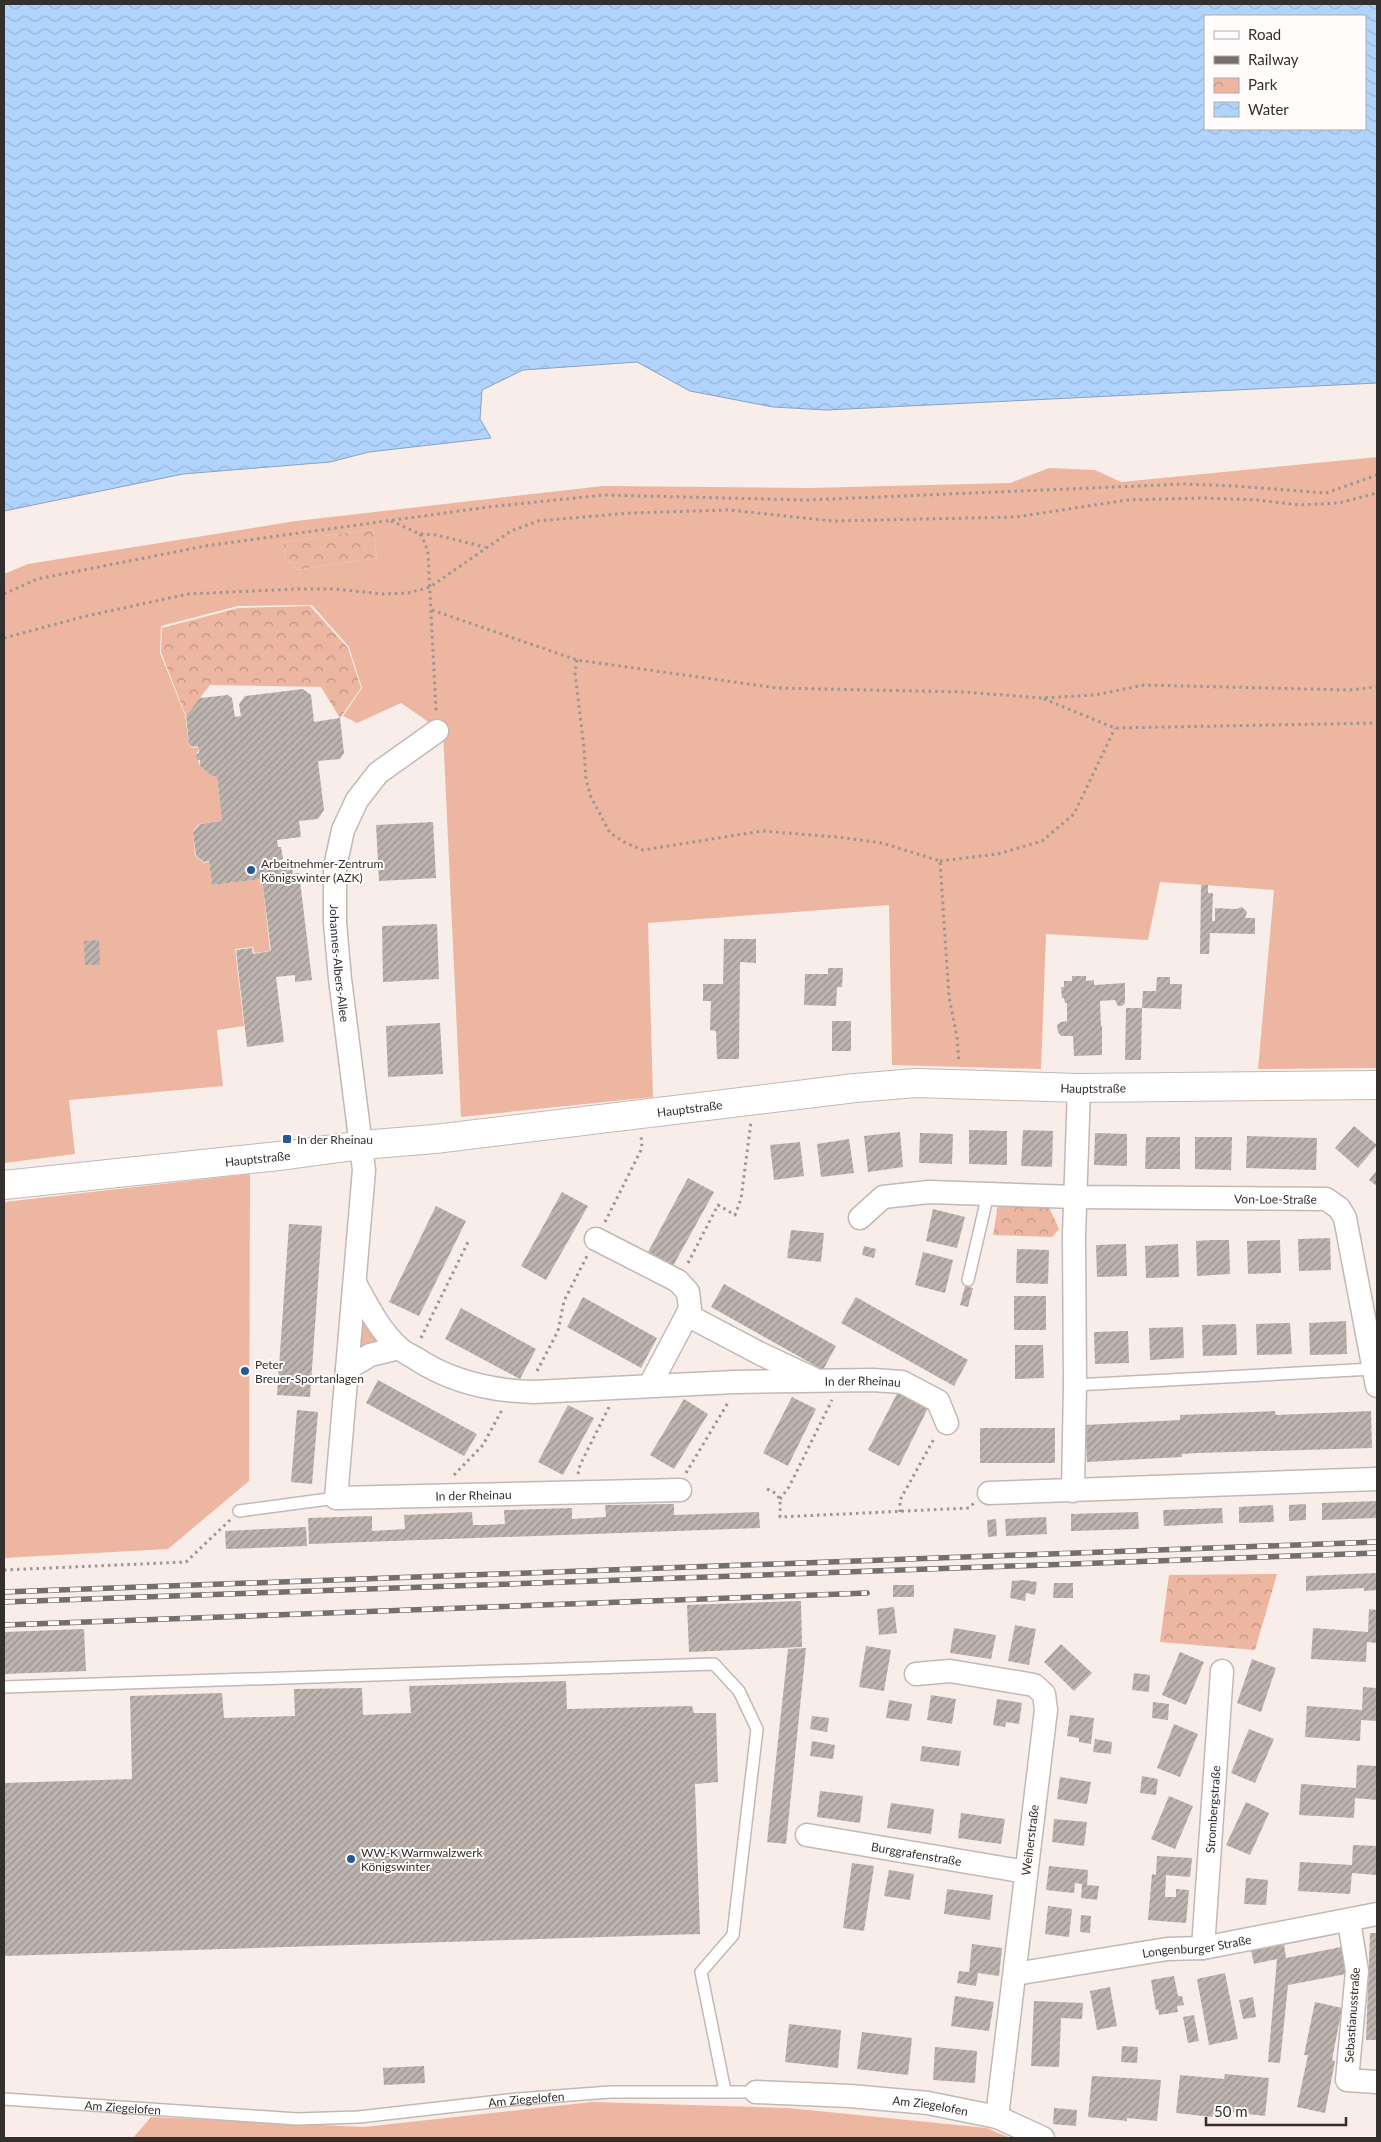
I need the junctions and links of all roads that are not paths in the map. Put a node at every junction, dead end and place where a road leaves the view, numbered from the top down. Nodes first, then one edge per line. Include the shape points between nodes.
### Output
1 (437, 731) road end
2 (1079, 1088) junction
3 (1370, 1089) edge
4 (362, 1144) junction
5 (4, 1186) edge
6 (988, 1194) junction
7 (1075, 1197) junction
8 (860, 1218) dead end
9 (596, 1239) road end
10 (968, 1280) dead end
11 (356, 1285) junction
12 (687, 1315) junction
13 (405, 1352) junction
14 (347, 1369) junction
15 (1375, 1378) edge
16 (828, 1381) junction
17 (650, 1385) junction
18 (1075, 1385) junction
19 (947, 1423) road end
20 (1377, 1479) edge
21 (684, 1480) road end
22 (1072, 1491) junction
23 (988, 1493) dead end
24 (336, 1498) junction
25 (239, 1511) road end
26 (1222, 1671) dead end
27 (916, 1674) dead end
28 (4, 1687) edge
29 (807, 1835) dead end
30 (1026, 1872) junction
31 (1377, 1914) edge
32 (1349, 1921) junction
33 (1203, 1948) junction
34 (1015, 1974) junction
35 (1377, 2082) edge
36 (725, 2091) junction
37 (756, 2092) joint
38 (4, 2098) edge
39 (997, 2117) junction
40 (1043, 2138) edge

1 - 4 street, Johannes-Albers-Allee via 378,773 357,800 343,830 335,867 340,979
2 - 3 main road, Hauptstraße
2 - 4 main road, Hauptstraße via 916,1083 435,1139
2 - 7 street
4 - 5 main road, Hauptstraße
4 - 11 street via 364,1170
6 - 7 street, Von-Loe-Straße
6 - 8 street, Von-Loe-Straße via 929,1192 883,1197
6 - 10 lane
7 - 15 street, Von-Loe-Straße via 1326,1199 1339,1208 1345,1218
7 - 18 street
9 - 12 street via 678,1281 688,1292 690,1308
11 - 13 street, In der Rheinau via 374,1319
11 - 14 street
12 - 16 street, In der Rheinau via 761,1354
12 - 17 street
13 - 14 street via 370,1354
13 - 17 street, In der Rheinau via 432,1369 467,1383 519,1392
14 - 24 street
15 - 18 lane, Von-Loe-Straße
16 - 17 street, In der Rheinau
16 - 19 street, In der Rheinau via 902,1382 938,1401
18 - 22 street
20 - 22 street
21 - 24 street, In der Rheinau via 434,1496
22 - 23 street
24 - 25 lane
26 - 33 street, Strombergstraße
27 - 30 street, Weiherstraße via 950,1671 1034,1685 1044,1694 1046,1710
28 - 36 lane via 714,1664 739,1690 757,1729 733,1935 700,1972
29 - 30 street, Burggrafenstraße
30 - 34 street, Weiherstraße
31 - 32 street, Longenburger Straße
32 - 33 street, Longenburger Straße
32 - 35 street, Sebastianusstraße via 1356,1971 1347,2080
33 - 34 street, Longenburger Straße via 1167,1949
34 - 39 street, Weiherstraße
36 - 37 lane, Am Ziegelofen
36 - 38 lane, Am Ziegelofen via 610,2092 359,2117 297,2119
37 - 39 street, Am Ziegelofen via 928,2103
39 - 40 street, Am Ziegelofen

